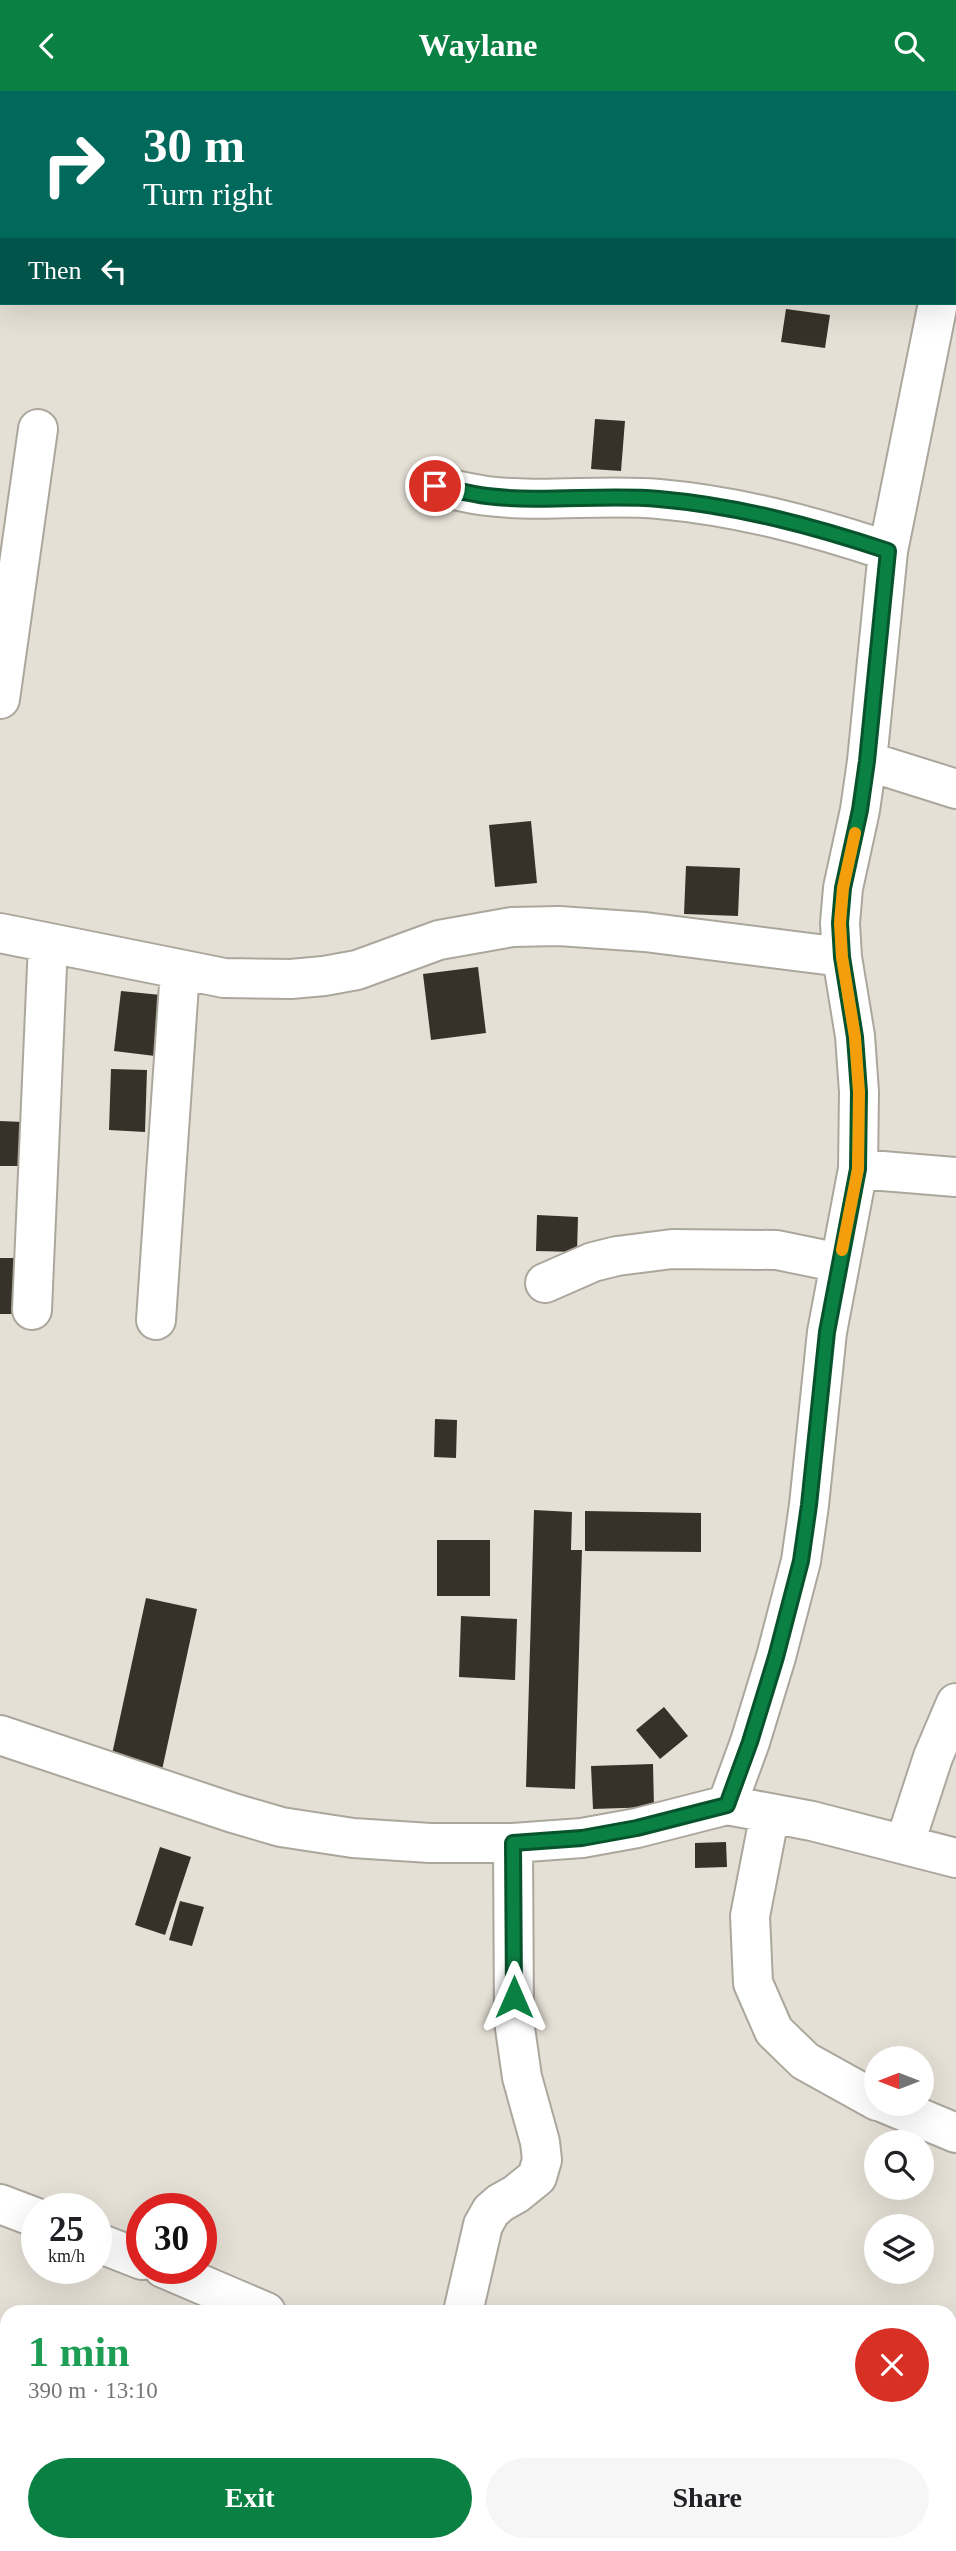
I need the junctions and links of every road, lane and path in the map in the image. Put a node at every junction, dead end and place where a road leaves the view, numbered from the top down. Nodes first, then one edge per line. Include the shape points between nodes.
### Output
1 (938, 305) edge
2 (38, 429) dead end
3 (435, 486) dead end
4 (888, 551) junction
5 (0, 699) edge
6 (867, 761) junction
7 (956, 789) edge
8 (0, 933) edge
9 (48, 943) junction
10 (842, 957) junction
11 (180, 969) junction
12 (858, 1169) junction
13 (956, 1177) edge
14 (840, 1263) junction
15 (545, 1283) dead end
16 (32, 1310) dead end
17 (156, 1320) dead end
18 (956, 1703) edge
19 (0, 1735) edge
20 (727, 1805) junction
21 (770, 1813) junction
22 (513, 1843) junction
23 (905, 1843) junction
24 (956, 1858) edge
25 (864, 2094) edge
26 (915, 2116) edge
27 (956, 2133) edge
28 (0, 2204) edge
29 (21, 2212) edge
30 (200, 2284) edge
31 (250, 2305) edge
32 (465, 2305) edge

1 - 4 street
2 - 5 street
3 - 4 street via 488,496 656,499 716,506 783,519
4 - 6 street
6 - 7 street
6 - 10 street via 843,888
8 - 9 street
9 - 11 street
9 - 16 street
10 - 11 street via 645,932 547,926 512,927 439,940 368,966 324,976 224,978
10 - 12 street via 855,1037
11 - 17 street
12 - 13 street
12 - 14 street
14 - 15 street via 777,1250 672,1249 593,1262
14 - 20 street via 827,1332 801,1561 776,1657
18 - 23 street
19 - 22 street via 281,1826 353,1838
20 - 21 street
20 - 22 street via 593,1836
21 - 23 street
21 - 25 street via 750,1916 753,1983 774,2031 805,2061
22 - 32 street via 514,2021 542,2160 537,2177 500,2203 483,2225
23 - 24 street
26 - 27 street
28 - 29 street
30 - 31 street

